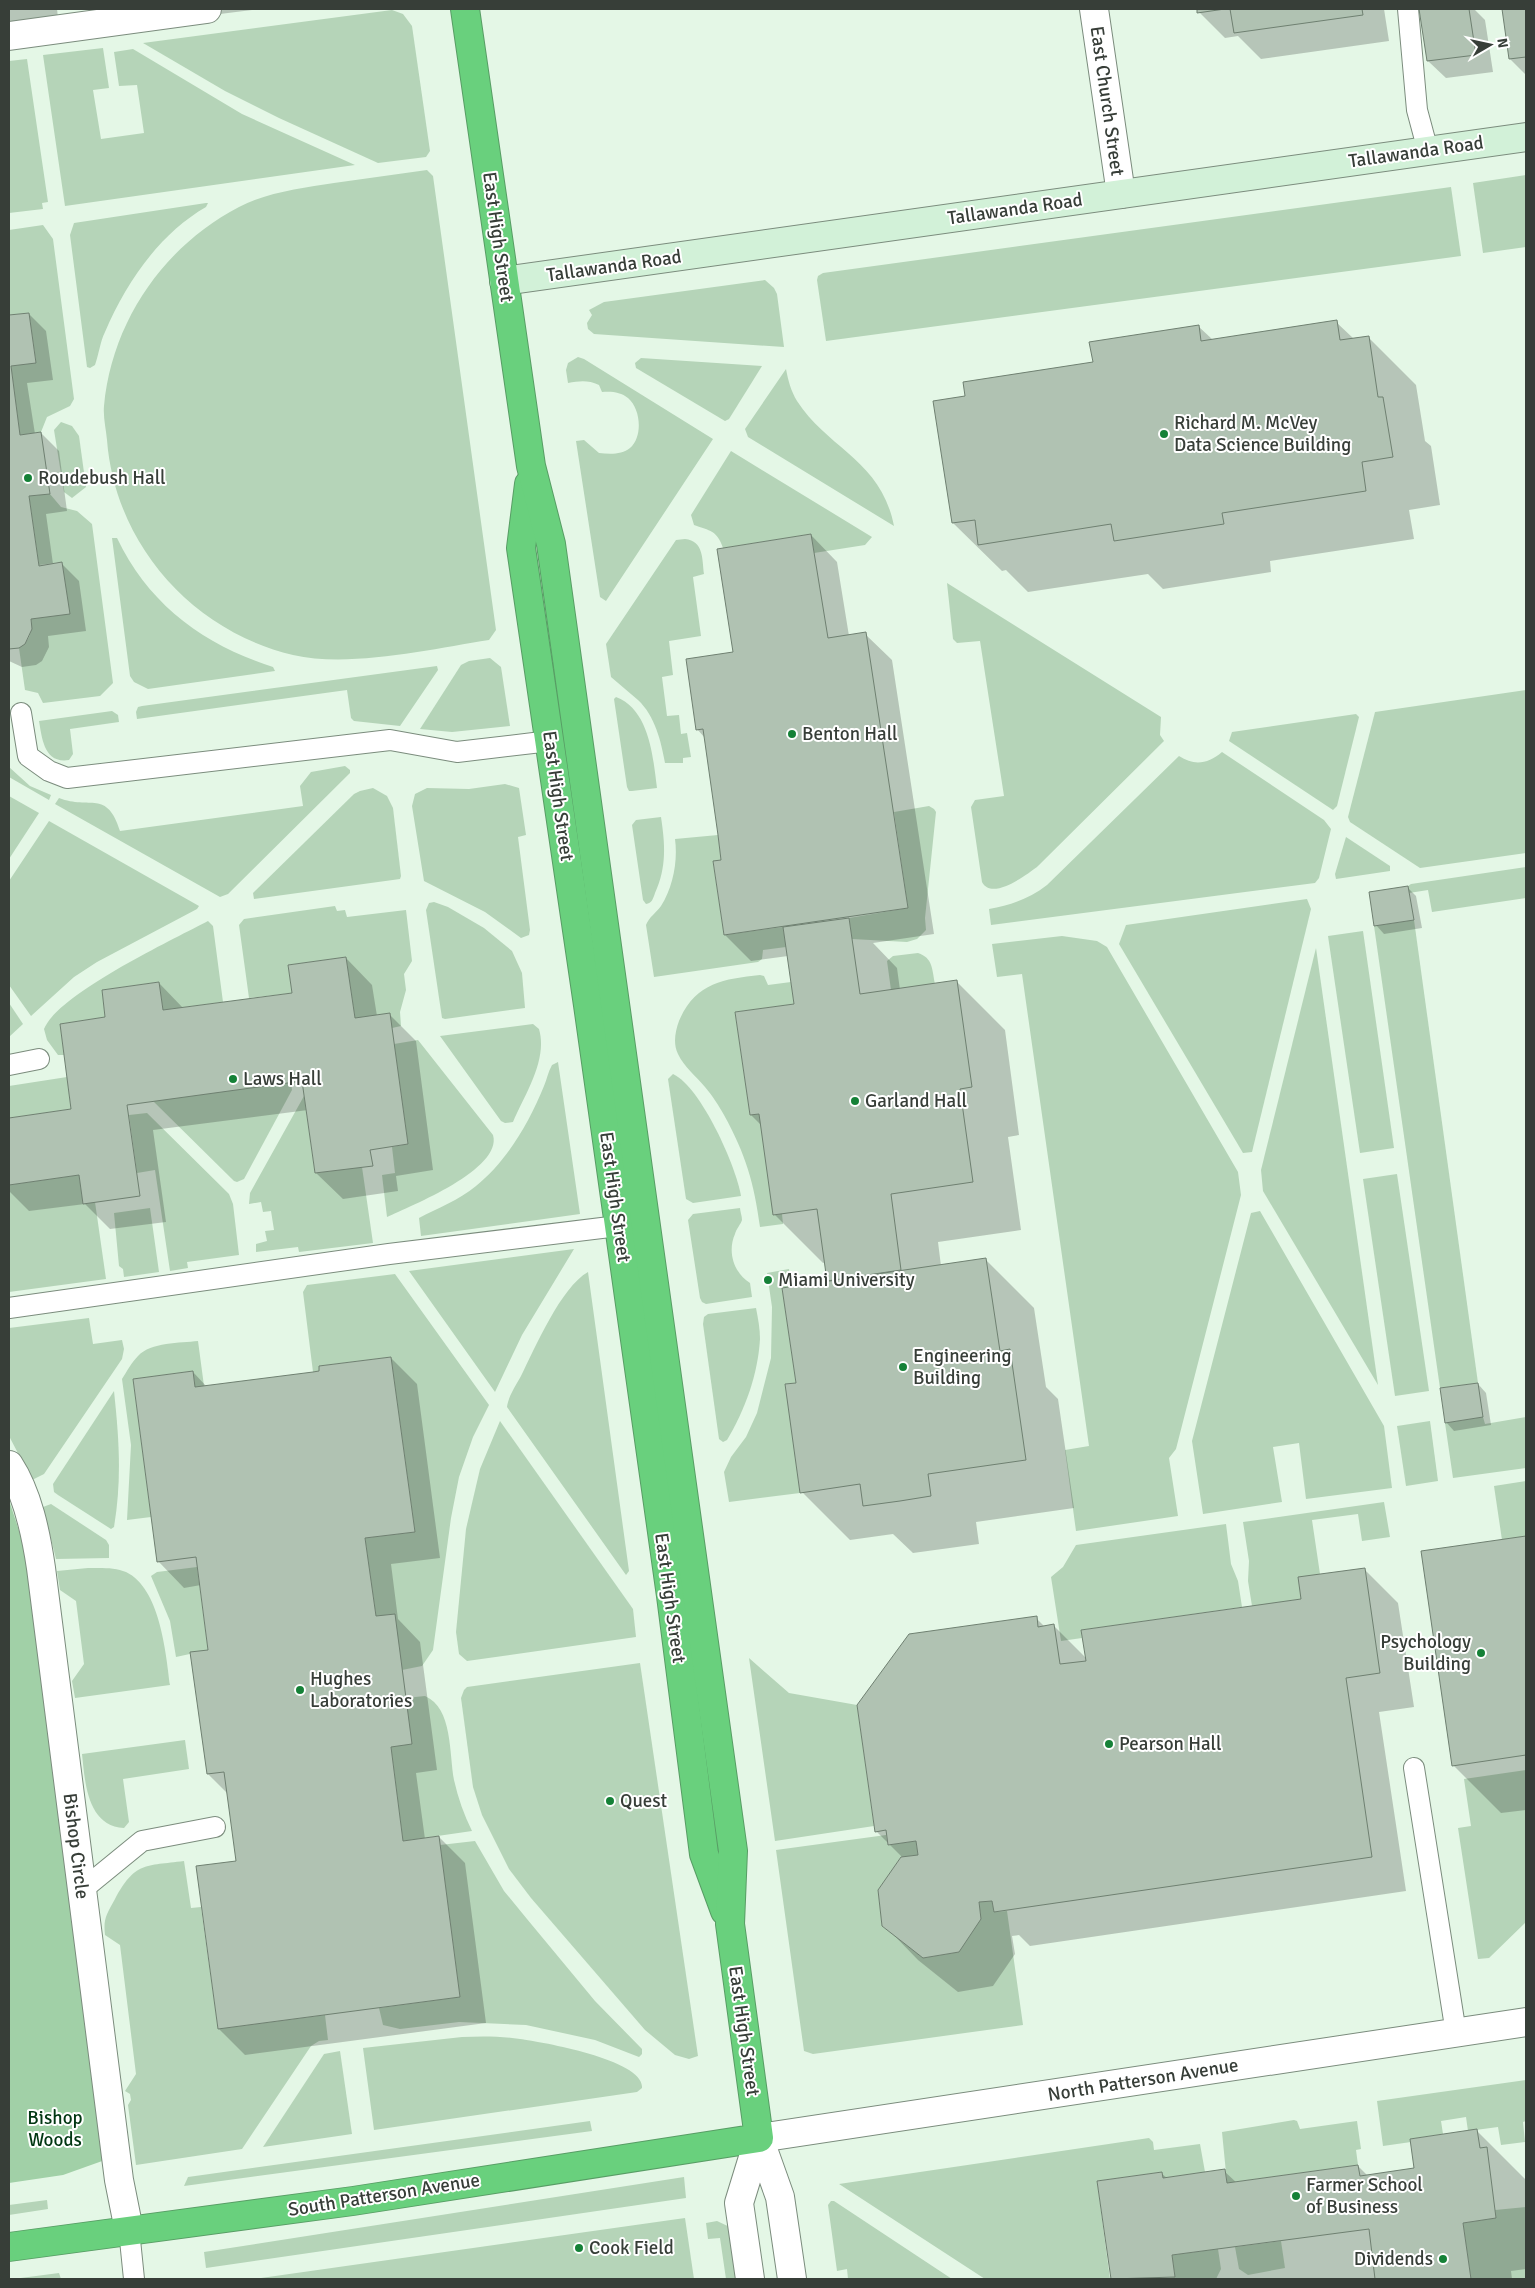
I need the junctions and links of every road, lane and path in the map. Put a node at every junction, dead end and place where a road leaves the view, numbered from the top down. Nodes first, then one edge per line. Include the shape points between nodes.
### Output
1 (207, 9) edge
2 (465, 9) edge
3 (1094, 9) edge
4 (1408, 9) edge
5 (9, 36) edge
6 (1526, 137) edge
7 (1428, 151) junction
8 (1121, 194) junction
9 (504, 281) junction
10 (530, 466) junction
11 (20, 713) dead end
12 (550, 741) junction
13 (39, 1060) dead end
14 (9, 1065) edge
15 (618, 1226) junction
16 (9, 1308) edge
17 (9, 1465) edge
18 (1414, 1768) dead end
19 (215, 1827) dead end
20 (82, 1890) junction
21 (730, 1924) junction
22 (1526, 2022) edge
23 (1456, 2033) junction
24 (759, 2138) junction
25 (129, 2230) junction
26 (9, 2247) edge
27 (134, 2279) edge
28 (750, 2279) edge
29 (792, 2279) edge

1 - 5 street
2 - 9 highway, East High Street
3 - 8 street, East Church Street
4 - 7 lane via 1417,110
6 - 7 street, Tallawanda Road
7 - 8 street, Tallawanda Road
8 - 9 street, Tallawanda Road
9 - 10 highway, East High Street
10 - 12 highway, East High Street via 521,548
10 - 21 highway, East High Street via 551,544 733,1851
11 - 12 lane via 28,756 67,778 390,740 456,752
12 - 15 highway, East High Street
13 - 14 lane
15 - 16 lane via 389,1254
15 - 21 highway, East High Street via 704,1854
17 - 20 street, Bishop Circle via 26,1503 37,1542
18 - 23 lane
19 - 20 lane via 142,1841
20 - 25 street, Bishop Circle via 119,2180
21 - 24 highway, East High Street
22 - 23 street, North Patterson Avenue
23 - 24 street, North Patterson Avenue
24 - 25 highway, South Patterson Avenue via 353,2201
24 - 28 street, East High Street via 739,2203
24 - 29 street, East High Street via 780,2197
25 - 26 highway, South Patterson Avenue
25 - 27 lane

